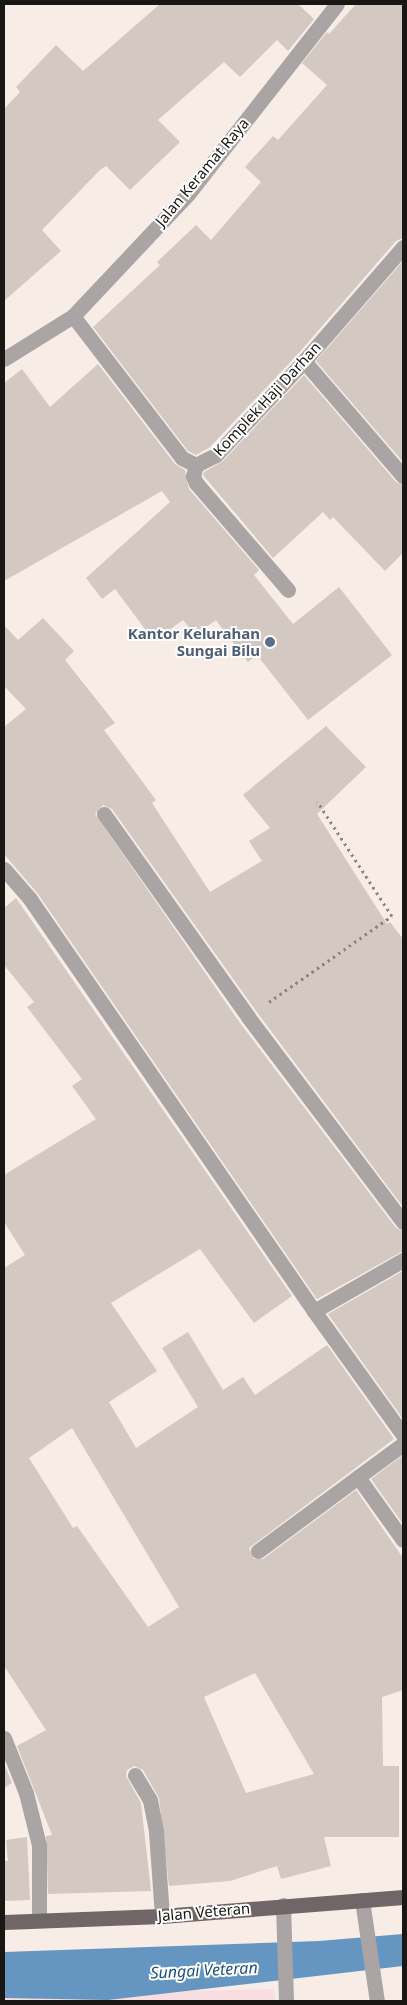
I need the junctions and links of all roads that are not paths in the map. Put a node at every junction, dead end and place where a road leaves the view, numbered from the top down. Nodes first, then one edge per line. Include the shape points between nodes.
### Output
1 (337, 4) edge
2 (403, 247) edge
3 (73, 316) junction
4 (4, 359) edge
5 (304, 361) junction
6 (196, 465) junction
7 (403, 476) edge
8 (288, 590) dead end
9 (104, 814) dead end
10 (4, 870) edge
11 (403, 1222) edge
12 (403, 1260) edge
13 (314, 1311) junction
14 (403, 1435) edge
15 (403, 1444) edge
16 (358, 1477) junction
17 (403, 1540) edge
18 (258, 1552) dead end
19 (4, 1738) edge
20 (135, 1774) dead end
21 (403, 1897) edge
22 (362, 1900) junction
23 (283, 1905) junction
24 (162, 1916) junction
25 (38, 1920) junction
26 (4, 1922) edge
27 (286, 1994) edge
28 (378, 2001) edge

1 - 3 street, Jalan Keramat Raya via 188,194
2 - 5 street, Komplek Haji Darhan
3 - 4 street, Jalan Keramat Raya
3 - 6 street, Komplek Haji Darhan via 182,458
5 - 6 street, Komplek Haji Darhan via 216,454
5 - 7 street
6 - 8 street via 193,476 196,484
9 - 11 street via 248,1017
10 - 13 street via 30,899
12 - 13 street
13 - 14 street
15 - 16 street
16 - 17 street
16 - 18 street
19 - 25 street via 26,1794 39,1845
20 - 24 street via 151,1808
21 - 22 main road, Jalan Veteran
22 - 23 main road, Jalan Veteran
22 - 28 street via 371,1976
23 - 24 main road, Jalan Veteran
23 - 27 street
24 - 25 main road, Jalan Veteran
25 - 26 main road, Jalan Veteran

